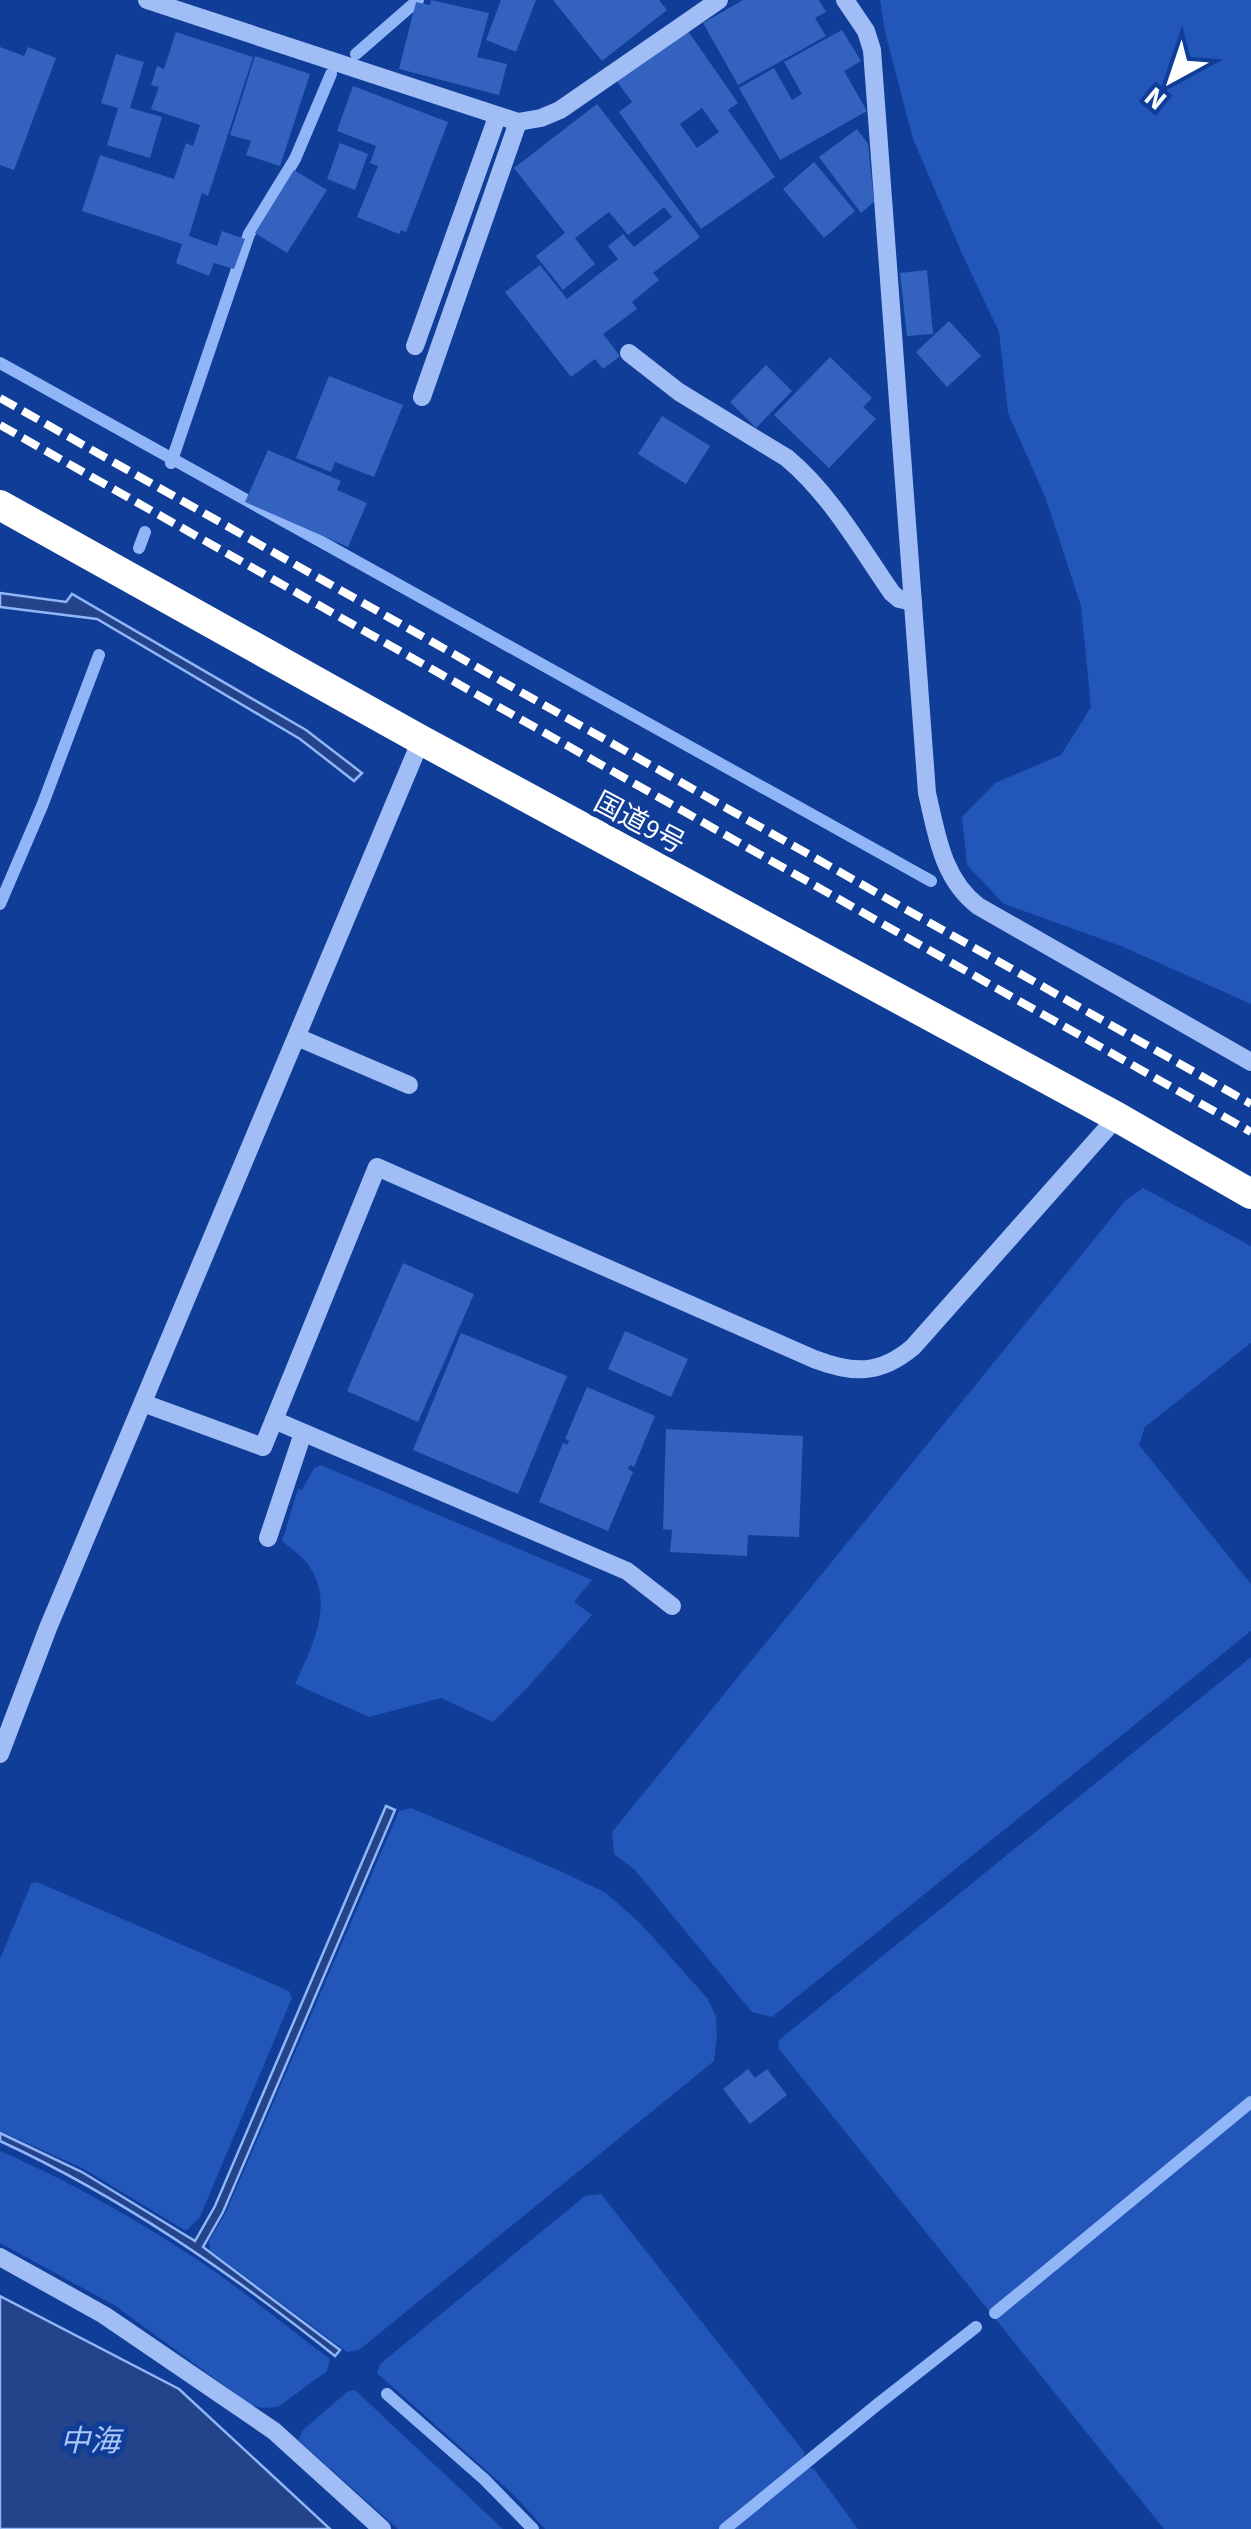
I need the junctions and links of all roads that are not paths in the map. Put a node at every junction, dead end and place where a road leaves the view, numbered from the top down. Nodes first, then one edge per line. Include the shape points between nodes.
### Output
1 (147, 0) edge
2 (719, 0) edge
3 (846, 0) edge
4 (497, 117) junction
5 (518, 122) junction
6 (415, 346) dead end
7 (629, 353) dead end
8 (422, 398) dead end
9 (0, 505) edge
10 (913, 602) junction
11 (421, 740) junction
12 (296, 1037) junction
13 (1251, 1062) edge
14 (409, 1086) dead end
15 (1117, 1116) junction
16 (1251, 1194) edge
17 (144, 1402) junction
18 (274, 1420) junction
19 (303, 1432) junction
20 (268, 1538) dead end
21 (672, 1606) dead end
22 (0, 1754) edge
23 (0, 2257) edge
24 (382, 2529) edge

1 - 4 street
2 - 5 street via 560,110
3 - 10 street via 872,50
4 - 5 street
4 - 6 street
5 - 8 street
7 - 10 street via 788,458 822,492 892,593
9 - 11 highway, 国道9号
10 - 13 street via 928,793 952,880 978,906
11 - 12 street
11 - 15 highway, 国道9号
12 - 14 street
12 - 17 street
15 - 16 highway, 国道9号
15 - 18 street via 913,1347 898,1360 858,1370 814,1359 377,1167
17 - 18 street via 263,1446
17 - 22 street
18 - 19 street
19 - 20 street
19 - 21 street via 626,1571
23 - 24 street via 104,2315 274,2432

